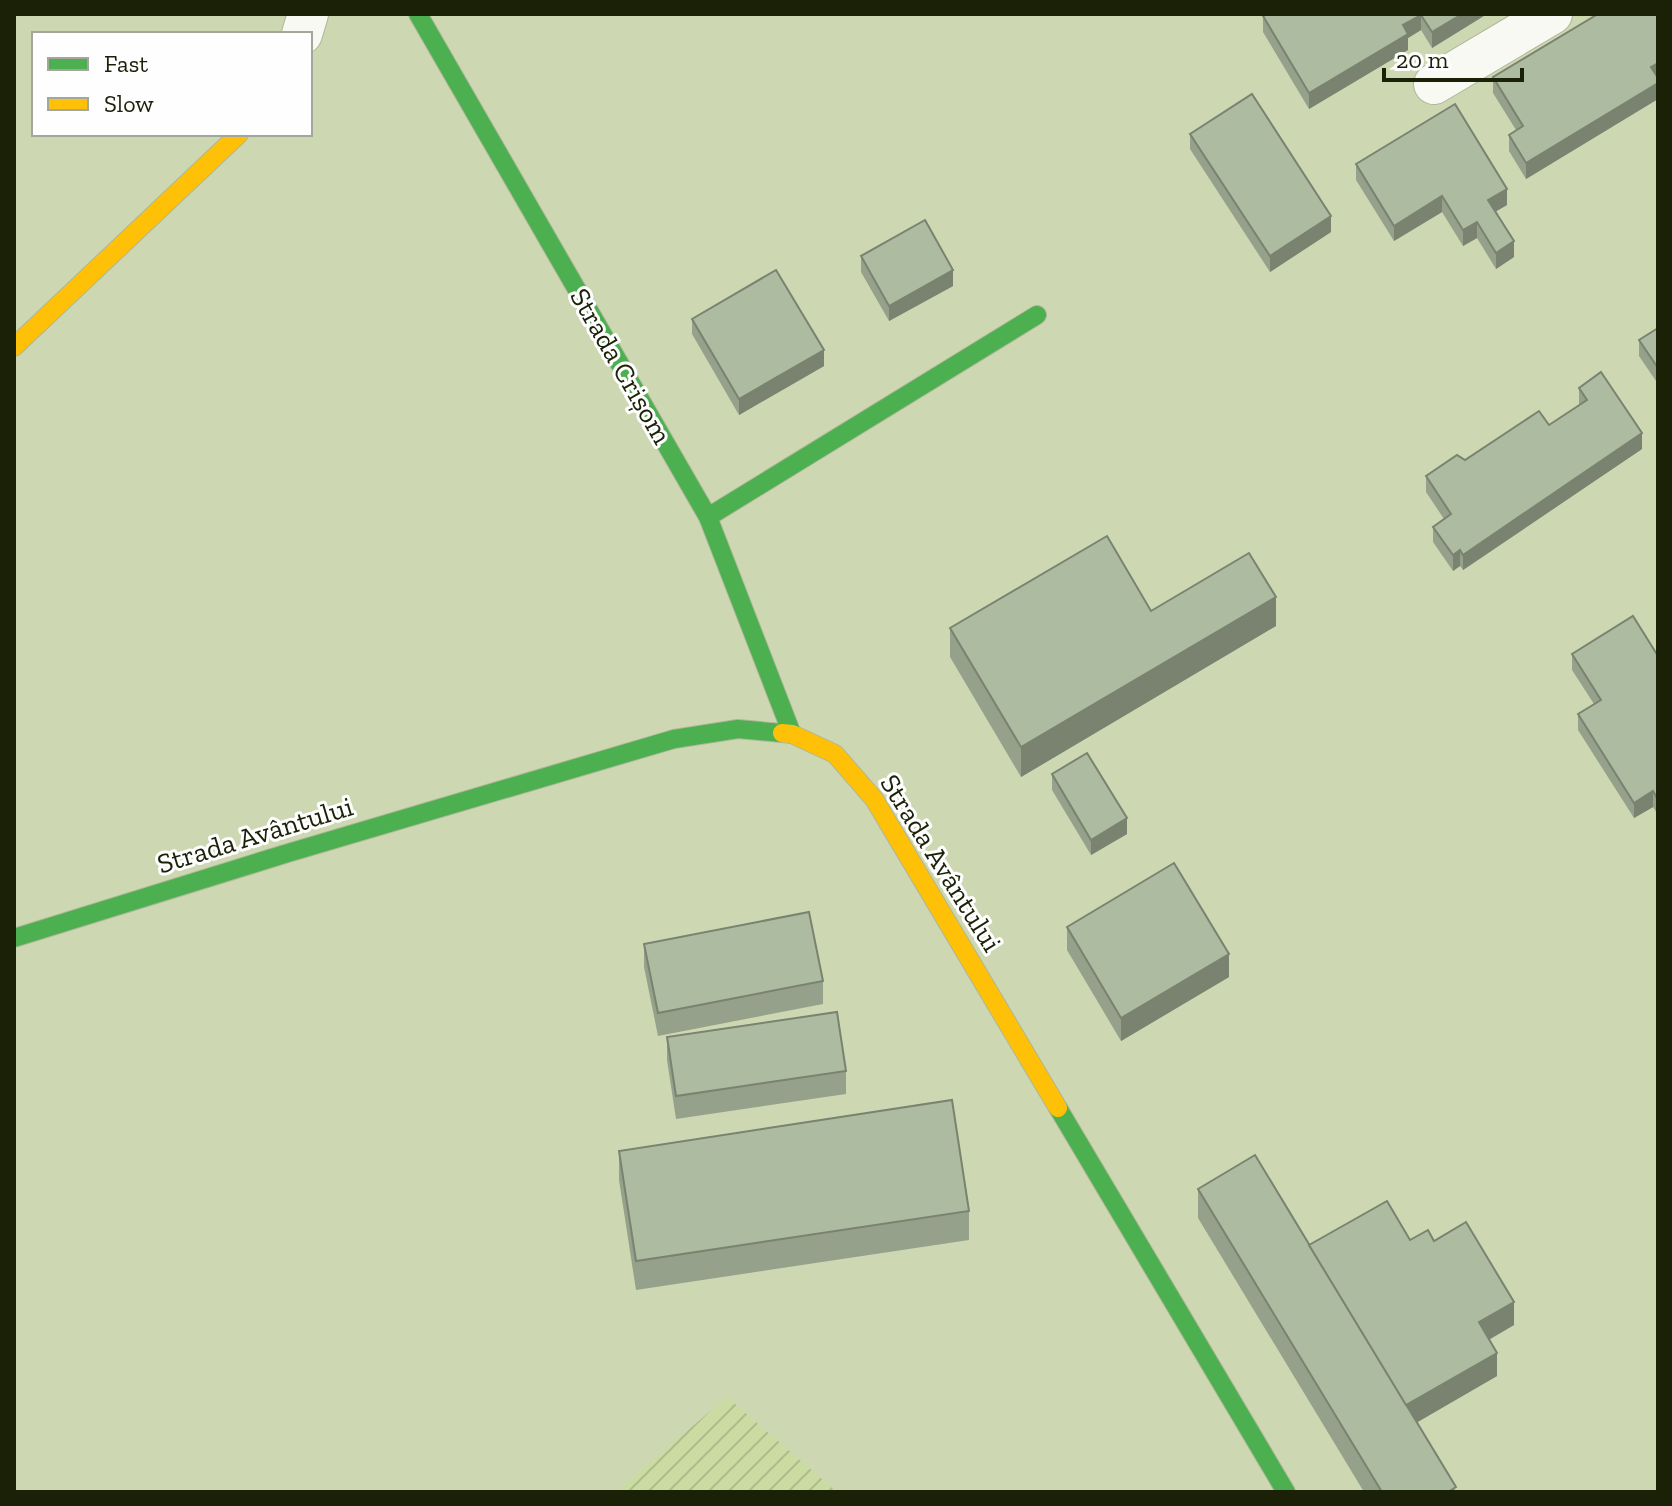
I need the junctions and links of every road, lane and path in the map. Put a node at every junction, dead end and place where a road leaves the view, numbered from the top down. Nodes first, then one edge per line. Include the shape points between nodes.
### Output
1 (418, 14) edge
2 (1552, 14) edge
3 (1434, 84) dead end
4 (237, 136) edge
5 (1037, 315) dead end
6 (14, 347) edge
7 (708, 517) junction
8 (792, 734) junction
9 (14, 938) edge
10 (1286, 1492) edge

1 - 7 main road, Strada Crișom
2 - 3 street
4 - 6 main road
5 - 7 main road
7 - 8 main road, Strada Crișom
8 - 9 main road, Strada Avântului via 738,729 674,739
8 - 10 main road, Strada Avântului via 835,754 874,799

